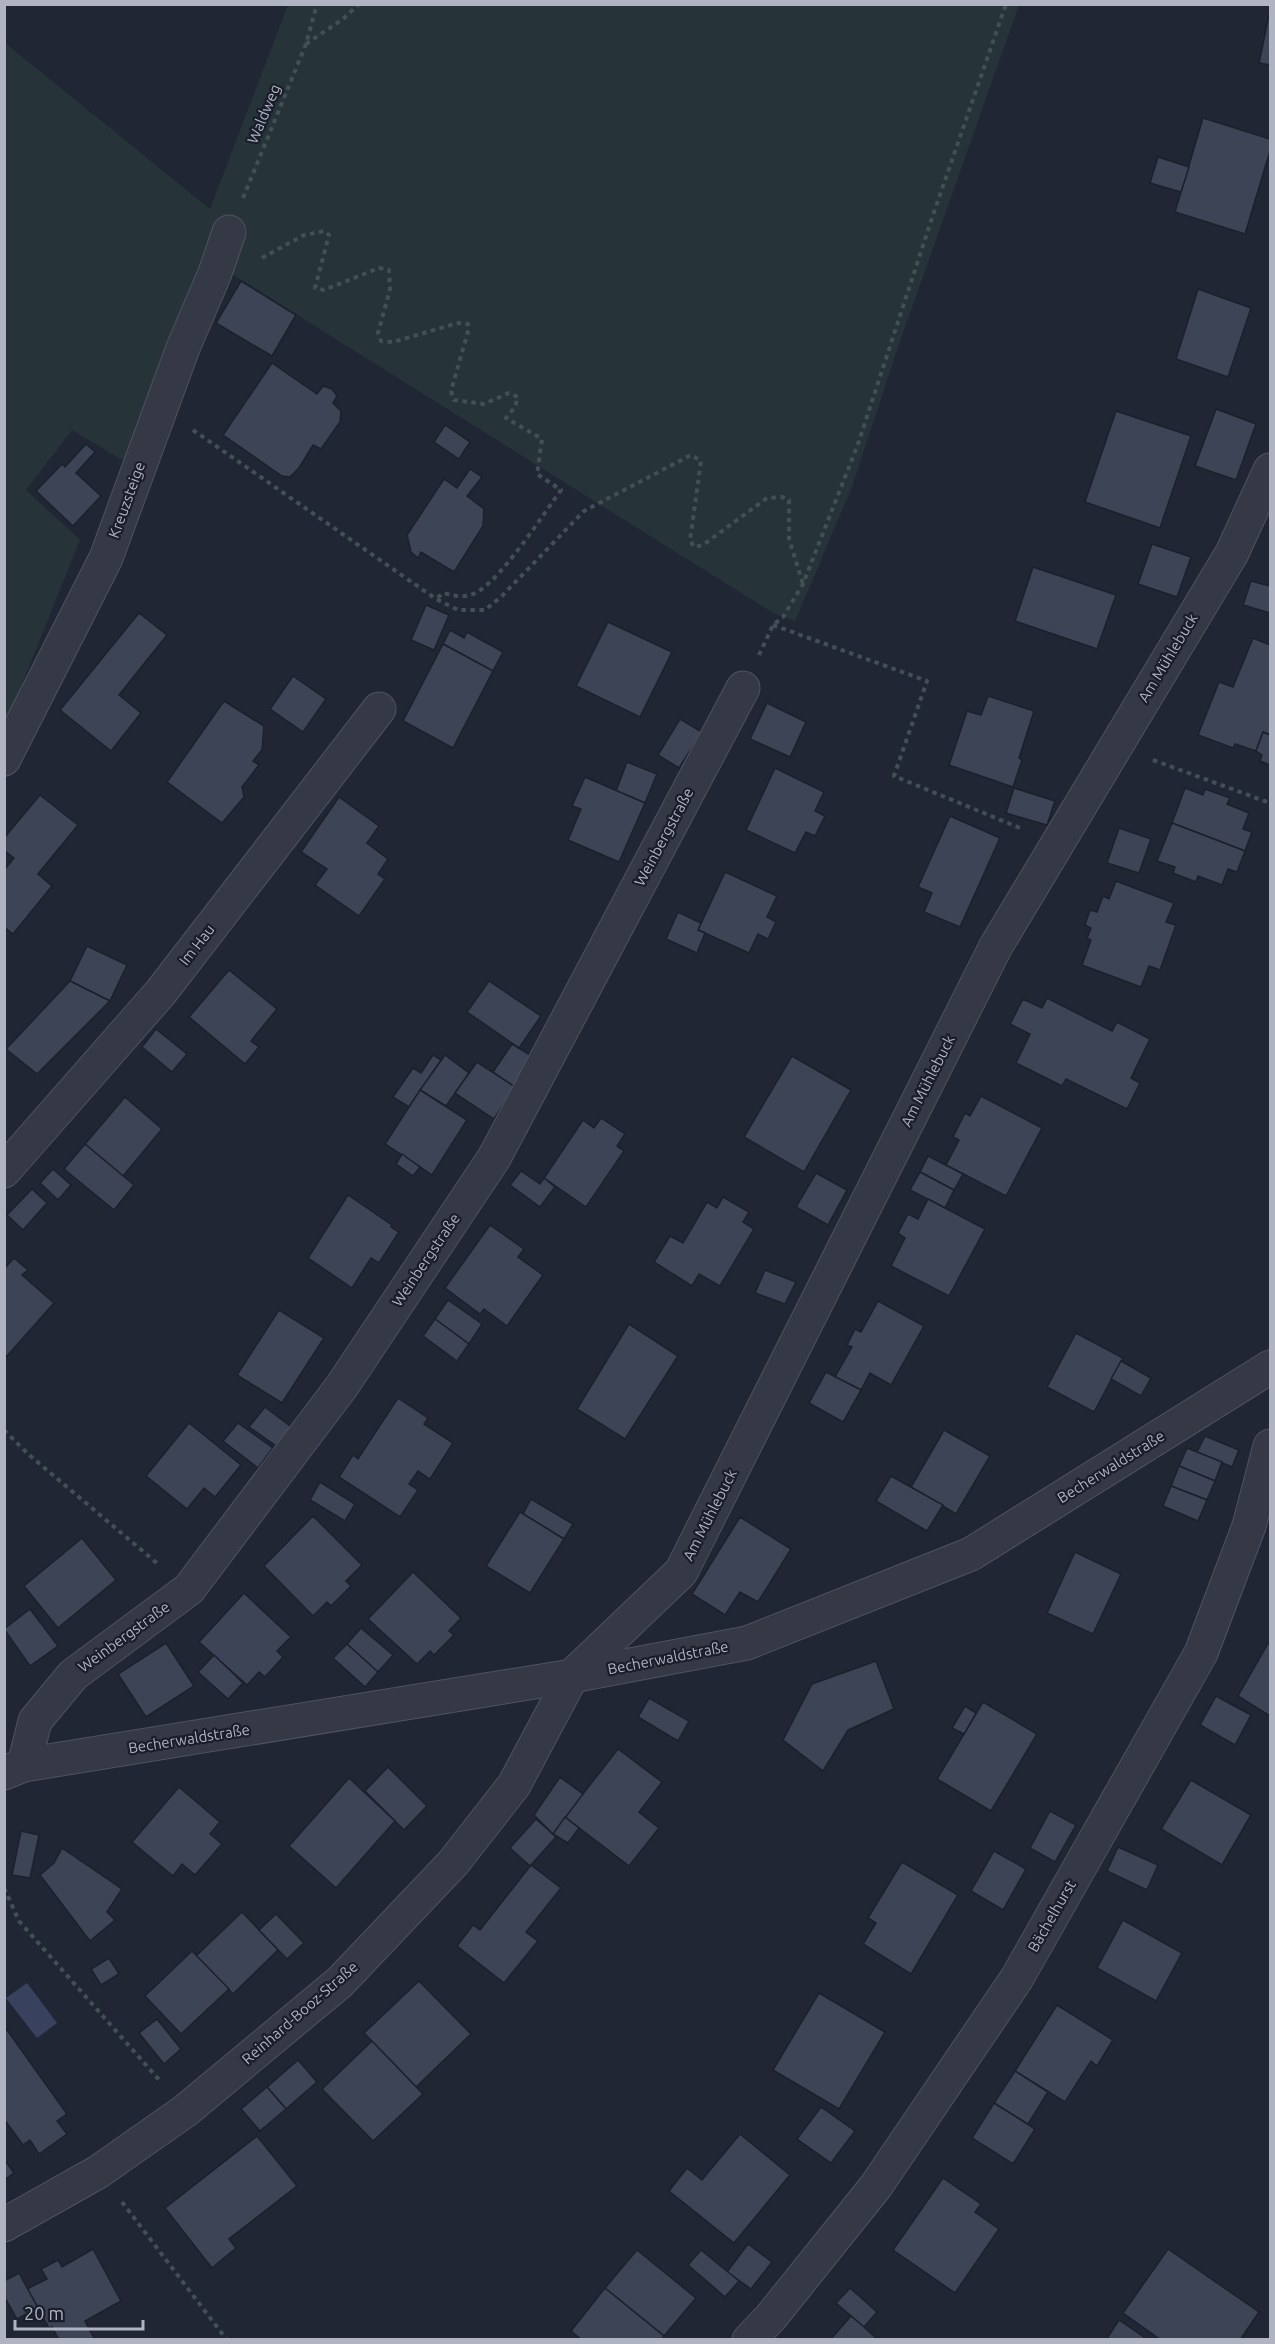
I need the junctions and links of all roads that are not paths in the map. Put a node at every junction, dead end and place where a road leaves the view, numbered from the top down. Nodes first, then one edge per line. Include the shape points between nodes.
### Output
1 (229, 232) road end
2 (1270, 470) edge
3 (743, 688) road end
4 (379, 709) dead end
5 (4, 759) edge
6 (4, 1171) edge
7 (1270, 1367) edge
8 (1270, 1446) edge
9 (572, 1676) junction
10 (14, 1769) edge
11 (4, 2225) edge
12 (749, 2340) edge

1 - 5 street, Kreuzsteige via 106,558
2 - 9 street, Am Mühlebuck via 1232,553 996,946 681,1572
3 - 10 street, Weinbergstraße via 494,1158 342,1386 189,1589 73,1675 35,1721
4 - 6 street, Im Hau via 161,992
7 - 9 street, Becherwaldstraße via 970,1554 747,1644
8 - 12 street, Bächelhurst via 1249,1526 1201,1653 1017,1978 876,2186
9 - 10 street, Becherwaldstraße
9 - 11 street, Reinhard-Booz-Straße via 514,1785 453,1863 340,1982 185,2111 98,2172

